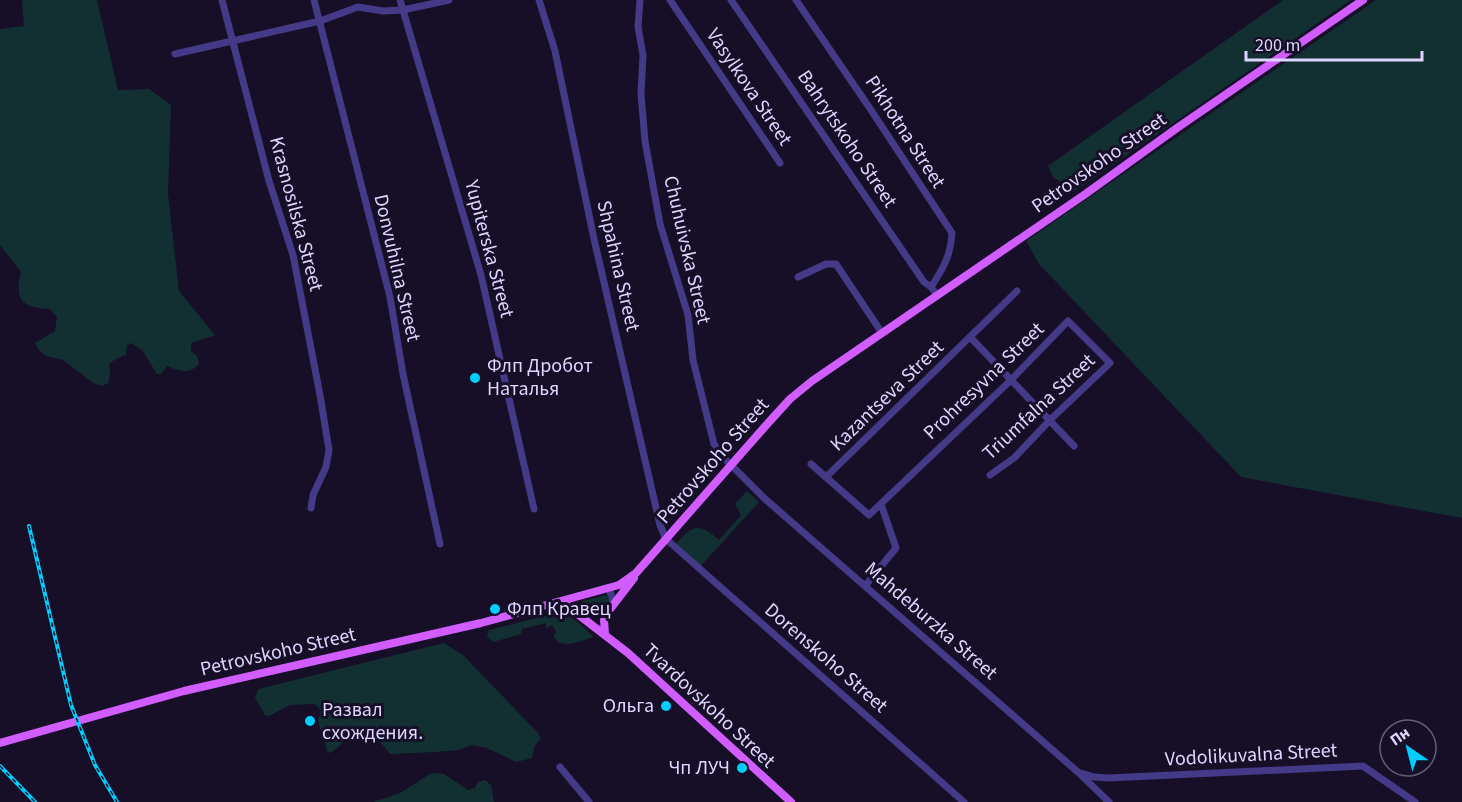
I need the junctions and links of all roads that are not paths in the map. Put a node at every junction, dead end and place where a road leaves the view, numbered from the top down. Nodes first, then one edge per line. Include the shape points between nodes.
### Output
1 (222, 0) edge
2 (314, 0) edge
3 (400, 0) edge
4 (449, 0) edge
5 (539, 0) edge
6 (640, 0) edge
7 (670, 0) edge
8 (731, 0) edge
9 (796, 0) edge
10 (1363, 0) edge
11 (403, 10) junction
12 (320, 21) junction
13 (232, 40) junction
14 (175, 54) dead end
15 (780, 163) dead end
16 (798, 277) dead end
17 (931, 287) junction
18 (1017, 291) dead end
19 (937, 295) junction
20 (882, 333) junction
21 (971, 338) junction
22 (1110, 363) joint
23 (1010, 381) junction
24 (1050, 420) junction
25 (1074, 446) dead end
26 (811, 464) dead end
27 (731, 465) junction
28 (990, 475) dead end
29 (826, 477) junction
30 (881, 504) junction
31 (310, 508) dead end
32 (534, 509) dead end
33 (666, 539) junction
34 (440, 544) dead end
35 (651, 557) junction
36 (865, 586) junction
37 (608, 588) junction
38 (562, 602) junction
39 (613, 604) junction
40 (605, 634) junction
41 (0, 743) edge
42 (560, 767) dead end
43 (1079, 773) junction
44 (589, 802) edge
45 (791, 802) edge
46 (964, 802) edge
47 (1109, 802) edge
48 (1415, 802) edge

1 - 13 street, Krasnosilska Street
2 - 12 street, Donvuhilna Street
3 - 11 street, Yupiterska Street
4 - 11 street
5 - 33 street, Shpahina Street via 555,51 597,251
6 - 27 street, Chuhuivska Street via 645,141 660,224 688,315 693,360 714,444
7 - 15 street, Vasylkova Street
8 - 17 street, Bahrytskoho Street
9 - 17 street, Pikhotna Street via 952,233 945,267
10 - 19 main road, Petrovskoho Street
11 - 12 street via 358,7
11 - 32 street, Yupiterska Street via 481,275
12 - 13 street
12 - 34 street, Donvuhilna Street via 390,297
13 - 14 street
13 - 31 street, Krasnosilska Street via 293,255 320,395 329,450
16 - 20 street via 826,264 836,264
17 - 19 street, Bahrytskoho Street
18 - 21 street, Kazantseva Street
19 - 20 main road, Petrovskoho Street
20 - 27 main road, Petrovskoho Street via 790,399
21 - 23 street, Kazantseva Street
21 - 29 street, Kazantseva Street
22 - 23 street, Prohresyvna Street via 1068,321
22 - 24 street, Triumfalna Street
23 - 24 street, Kazantseva Street
23 - 30 street, Prohresyvna Street
24 - 25 street, Kazantseva Street
24 - 28 street, Triumfalna Street via 1014,458
26 - 29 street
27 - 33 main road, Petrovskoho Street
27 - 36 street, Mahdeburzka Street
29 - 30 street via 868,515
30 - 36 street via 896,548
33 - 35 main road, Petrovskoho Street
33 - 46 street, Dorenskoho Street
35 - 37 main road, Petrovskoho Street via 628,580
35 - 39 main road
36 - 43 street, Mahdeburzka Street
37 - 38 main road, Petrovskoho Street
37 - 39 street
38 - 40 main road, Tvardovskoho Street
38 - 41 main road, Petrovskoho Street via 184,691
39 - 40 main road via 604,620
40 - 45 main road, Tvardovskoho Street
42 - 44 street
43 - 47 street, Mahdeburzka Street
43 - 48 street, Vodolikuvalna Street via 1109,778 1363,766

